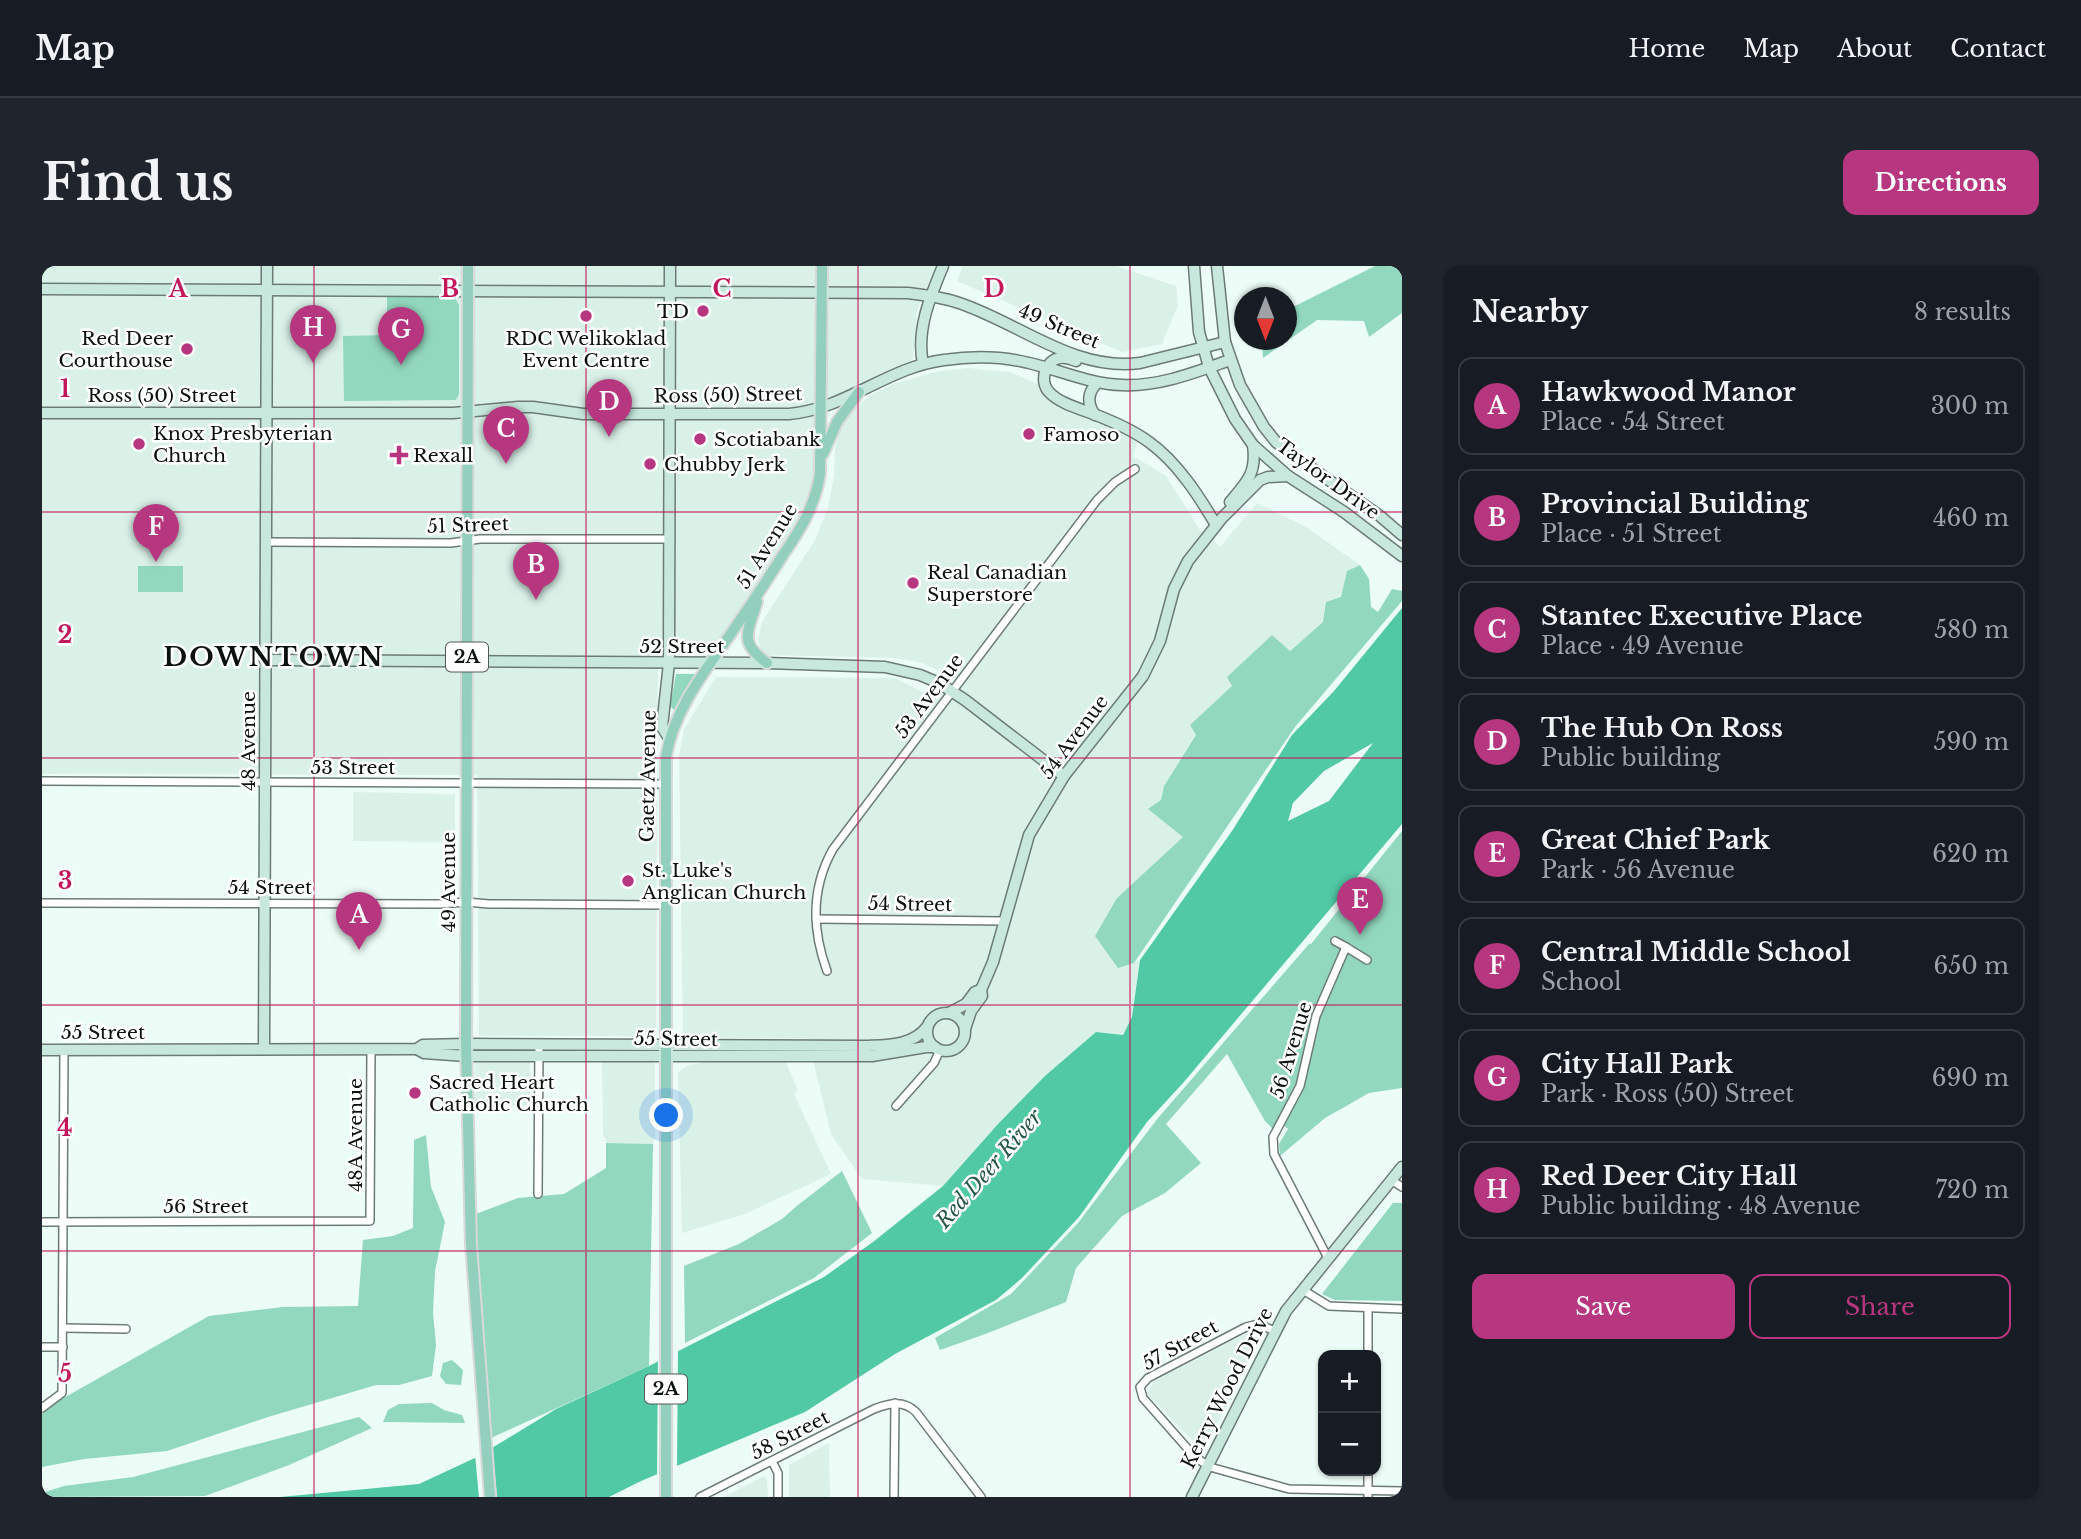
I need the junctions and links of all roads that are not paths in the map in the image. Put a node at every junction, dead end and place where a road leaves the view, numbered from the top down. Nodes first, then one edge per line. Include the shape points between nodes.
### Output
1 (267, 266) edge
2 (468, 266) edge
3 (670, 266) edge
4 (822, 266) edge
5 (943, 266) edge
6 (1194, 266) edge
7 (1217, 266) edge
8 (42, 289) edge
9 (267, 290) junction
10 (468, 291) junction
11 (670, 292) junction
12 (822, 292) junction
13 (930, 296) junction
14 (1225, 342) junction
15 (1202, 347) junction
16 (1230, 360) junction
17 (922, 364) junction
18 (1104, 364) junction
19 (1209, 367) junction
20 (1046, 368) junction
21 (1097, 383) junction
22 (859, 392) junction
23 (821, 409) junction
24 (467, 412) junction
25 (42, 413) edge
26 (267, 413) junction
27 (670, 415) junction
28 (1095, 415) junction
29 (1253, 445) junction
30 (821, 460) junction
31 (1135, 469) dead end
32 (1289, 476) junction
33 (1219, 522) junction
34 (1402, 534) edge
35 (670, 539) junction
36 (466, 541) junction
37 (266, 542) junction
38 (1402, 556) edge
39 (760, 591) junction
40 (265, 660) junction
41 (467, 661) junction
42 (670, 663) junction
43 (710, 663) junction
44 (767, 663) junction
45 (952, 691) junction
46 (669, 738) junction
47 (1064, 776) junction
48 (42, 781) edge
49 (265, 782) junction
50 (466, 783) junction
51 (664, 784) junction
52 (42, 902) edge
53 (466, 902) junction
54 (264, 903) junction
55 (665, 905) junction
56 (816, 919) junction
57 (1004, 921) junction
58 (1335, 941) dead end
59 (1346, 947) junction
60 (1367, 960) dead end
61 (827, 971) dead end
62 (981, 990) junction
63 (949, 1013) junction
64 (927, 1027) junction
65 (965, 1029) junction
66 (539, 1044) junction
67 (42, 1049) edge
68 (64, 1049) junction
69 (264, 1049) junction
70 (371, 1049) junction
71 (938, 1049) junction
72 (466, 1050) junction
73 (666, 1050) junction
74 (539, 1056) junction
75 (896, 1106) dead end
76 (1402, 1167) edge
77 (1391, 1180) junction
78 (1402, 1187) edge
79 (538, 1194) dead end
80 (370, 1221) joint
81 (42, 1222) edge
82 (63, 1222) junction
83 (1328, 1258) junction
84 (1303, 1290) junction
85 (1368, 1308) junction
86 (1402, 1309) edge
87 (63, 1328) junction
88 (127, 1329) dead end
89 (1275, 1331) junction
90 (42, 1347) edge
91 (63, 1347) junction
92 (1368, 1350) edge
93 (895, 1403) junction
94 (42, 1408) edge
95 (772, 1461) junction
96 (1207, 1466) junction
97 (1368, 1476) edge
98 (1402, 1491) edge
99 (1368, 1494) edge
100 (666, 1495) edge
101 (491, 1497) edge
102 (700, 1497) edge
103 (778, 1497) edge
104 (894, 1497) edge
105 (981, 1497) edge
106 (1192, 1497) edge

1 - 9 street, 48 Avenue
2 - 10 main road, 49 Avenue / 2A
3 - 11 street, Gaetz Avenue
4 - 12 main road, 51 Avenue / 2A
5 - 13 street
6 - 15 street, Taylor Drive
7 - 14 street, Taylor Drive
8 - 9 street, 49 Street
9 - 10 street, 49 Street
9 - 26 street, 48 Avenue
10 - 11 street, 49 Street
10 - 24 main road, 49 Avenue / 2A
11 - 12 street, 49 Street
11 - 27 street, Gaetz Avenue
12 - 13 street, 49 Street
12 - 23 main road, 51 Avenue / 2A
13 - 17 street via 922,327
13 - 18 street, 49 Street via 965,305
14 - 15 street, 49 Street
14 - 16 street, Taylor Drive
15 - 18 street, 49 Street via 1140,363
15 - 19 street, Taylor Drive
16 - 19 street, Ross (50) Street
16 - 34 street, Taylor Drive via 1247,400 1276,442
17 - 20 street, Ross (50) Street via 993,358
17 - 22 street, Ross (50) Street
18 - 20 street via 1062,358
19 - 21 street, Ross (50) Street via 1138,385
19 - 29 street, Taylor Drive
20 - 21 street, Ross (50) Street
20 - 28 street via 1044,383 1051,394
21 - 28 street via 1089,398
22 - 23 street, Ross (50) Street
22 - 30 main road via 837,422
23 - 27 street, Ross (50) Street via 789,414
23 - 30 main road, 51 Avenue / 2A
24 - 26 street, Ross (50) Street
24 - 27 street, Ross (50) Street via 526,407 583,414
24 - 36 main road, 49 Avenue / 2A
25 - 26 street, Ross (50) Street
26 - 37 street, 48 Avenue
27 - 35 street, Gaetz Avenue
28 - 33 street via 1160,451
29 - 32 street, Taylor Drive
29 - 33 street via 1251,474
30 - 39 main road, 51 Avenue / 2A via 808,516
31 - 45 street, 53 Avenue via 1101,495
32 - 33 street via 1260,480
32 - 38 street, Taylor Drive
33 - 47 street, 54 Avenue via 1177,581 1160,641 1143,676
35 - 36 street, 51 Street
35 - 42 street, Gaetz Avenue
36 - 37 street, 51 Street
36 - 41 main road, 49 Avenue / 2A
37 - 40 street, 48 Avenue
39 - 43 main road, 51 Avenue / 2A
39 - 44 main road via 747,640 752,652
40 - 41 street, 52 Street
40 - 49 street, 48 Avenue
41 - 42 street, 52 Street
41 - 50 main road, 49 Avenue / 2A
42 - 43 street, 52 Street
42 - 46 street, Gaetz Avenue via 662,727
43 - 44 street, 52 Street
43 - 46 main road, 51 Avenue / 2A
44 - 45 street, 52 Street via 885,667 920,675
45 - 47 street, 52 Street
45 - 56 street, 53 Avenue via 833,849 820,876
46 - 51 main road, Gaetz Avenue / 2A
47 - 57 street, 54 Avenue via 1029,835
48 - 49 street, 53 Street
49 - 50 street, 53 Street
49 - 54 street, 48 Avenue
50 - 51 street, 53 Street
50 - 53 main road, 49 Avenue / 2A
51 - 55 main road, Gaetz Avenue / 2A
52 - 54 street, 54 Street
53 - 54 street, 54 Street
53 - 55 street, 54 Street
53 - 72 main road, 49 Avenue / 2A
54 - 69 street, 48 Avenue
55 - 73 main road, Gaetz Avenue / 2A
56 - 57 street, 54 Street
56 - 61 street, 53 Avenue
57 - 62 street, 54 Avenue
58 - 59 street
59 - 60 street
59 - 83 street, 56 Avenue via 1316,1016 1300,1086 1272,1143
62 - 63 street
62 - 65 street, 54 Avenue
63 - 64 street via 933,1017
63 - 65 street via 960,1018
64 - 71 street via 928,1038
64 - 73 street, 55 Street via 915,1039 882,1046
65 - 71 street via 957,1047
66 - 72 street, 55 Street
66 - 73 street, 55 Street
66 - 74 street
67 - 68 street, 55 Street
68 - 69 street, 55 Street
68 - 82 street
69 - 70 street, 55 Street
70 - 72 street, 55 Street via 417,1049 423,1045
70 - 80 street, 48A Avenue
71 - 73 street, 55 Street via 872,1056
71 - 75 street via 934,1063
72 - 74 street, 55 Street
72 - 101 main road, 49 Avenue / 2A via 471,1232
73 - 74 street, 55 Street
73 - 100 main road, Gaetz Avenue / 2A
74 - 79 street
76 - 77 street, Kerry Wood Drive
77 - 78 street
77 - 83 street, Kerry Wood Drive
80 - 82 street, 56 Street
81 - 82 street, 56 Street
82 - 87 street
83 - 84 street, Kerry Wood Drive
84 - 85 street via 1325,1305
84 - 89 street, Kerry Wood Drive
85 - 86 street
85 - 92 street
87 - 88 street
87 - 91 street
89 - 96 street, Kerry Wood Drive
89 - 96 street, 57 Street via 1251,1325 1152,1376 1140,1387 1145,1401
90 - 91 street
91 - 94 street via 62,1393
93 - 95 street, 58 Street via 874,1409
93 - 104 street
93 - 105 street via 916,1412
95 - 102 street, 58 Street
95 - 103 street via 778,1473
96 - 99 street via 1289,1489
96 - 106 street, Kerry Wood Drive
97 - 99 street
98 - 99 street

